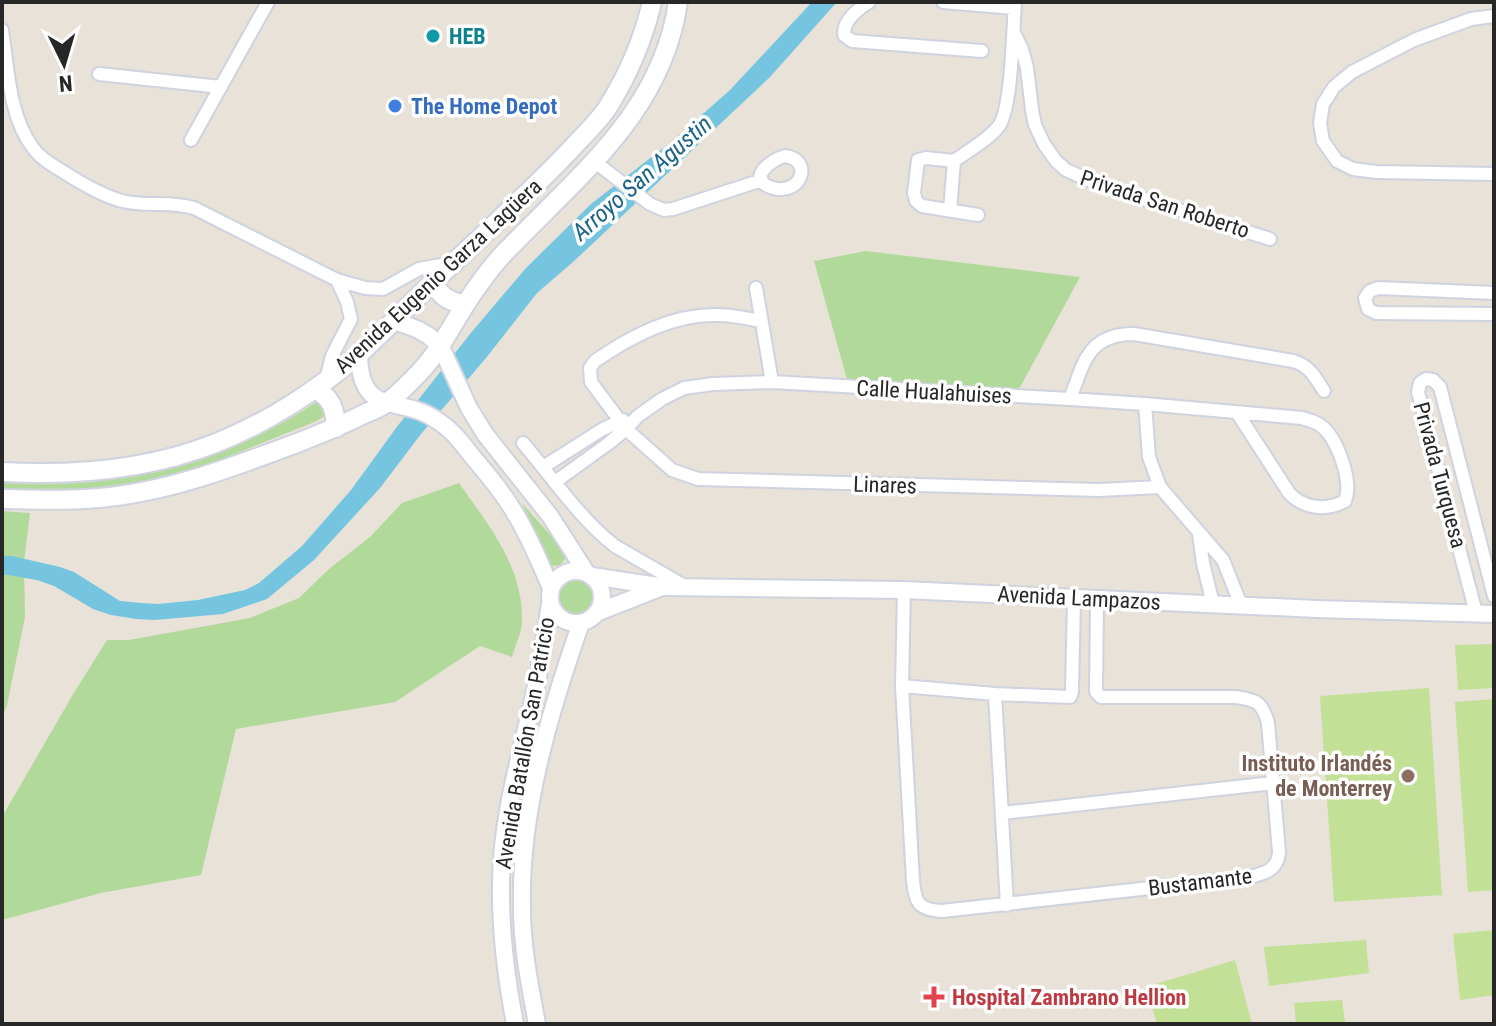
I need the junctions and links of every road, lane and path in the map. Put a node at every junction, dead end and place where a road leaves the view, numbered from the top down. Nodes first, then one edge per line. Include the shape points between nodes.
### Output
1 (268, 2) edge
2 (652, 2) edge
3 (678, 2) edge
4 (869, 2) edge
5 (943, 2) edge
6 (1015, 5) edge
7 (1494, 16) edge
8 (2, 30) edge
9 (1014, 33) junction
10 (982, 51) dead end
11 (99, 74) dead end
12 (221, 87) junction
13 (191, 140) dead end
14 (954, 161) junction
15 (595, 162) junction
16 (1494, 174) edge
17 (762, 180) dead end
18 (950, 210) junction
19 (978, 215) dead end
20 (1270, 239) dead end
21 (455, 263) junction
22 (337, 280) junction
23 (434, 281) junction
24 (756, 288) dead end
25 (1494, 293) edge
26 (465, 305) junction
27 (1494, 314) edge
28 (394, 321) junction
29 (760, 321) junction
30 (441, 347) junction
31 (359, 354) junction
32 (772, 382) junction
33 (320, 386) junction
34 (1324, 391) dead end
35 (1070, 399) junction
36 (386, 403) junction
37 (1145, 404) junction
38 (1238, 414) junction
39 (622, 425) junction
40 (336, 428) junction
41 (523, 443) dead end
42 (543, 467) junction
43 (2, 472) edge
44 (555, 482) junction
45 (1465, 484) junction
46 (1160, 487) junction
47 (1444, 489) junction
48 (2, 499) edge
49 (1199, 534) junction
50 (589, 574) junction
51 (664, 587) junction
52 (686, 587) junction
53 (904, 590) junction
54 (550, 596) junction
55 (1494, 596) edge
56 (1074, 598) junction
57 (1097, 599) junction
58 (1213, 604) junction
59 (1241, 605) junction
60 (596, 613) junction
61 (1476, 613) junction
62 (1494, 614) edge
63 (581, 623) junction
64 (902, 686) junction
65 (995, 694) junction
66 (1273, 783) junction
67 (1002, 813) junction
68 (1007, 905) junction
69 (515, 1024) edge
70 (537, 1024) edge

1 - 12 street
2 - 21 main road, Avenida Eugenio Garza Lagüera via 636,56 601,117
3 - 15 main road, Avenida Eugenio Garza Lagüera via 654,80
4 - 10 street via 844,28 852,41
5 - 6 street
6 - 9 street, Privada San Roberto
7 - 16 street via 1414,40 1352,72 1323,104 1320,123 1323,141 1337,161 1353,169
8 - 22 street via 23,131 45,160 87,187 124,201 194,208
9 - 14 street, Privada San Roberto via 1001,123
9 - 20 street, Privada San Roberto via 1027,68 1035,125 1066,170
11 - 12 street
12 - 13 street
14 - 18 street
14 - 18 street via 923,158 916,167 918,204
15 - 17 street via 664,210
15 - 26 main road, Avenida Eugenio Garza Lagüera via 511,246
18 - 19 street
21 - 22 street via 419,269 379,289
21 - 23 main road, Avenida Eugenio Garza Lagüera
22 - 33 street via 351,319
23 - 26 main road via 439,294
23 - 28 main road, Avenida Eugenio Garza Lagüera
24 - 29 street
25 - 27 street via 1378,288 1365,298 1368,309 1376,313
26 - 30 main road, Avenida Eugenio Garza Lagüera
28 - 30 street via 417,329
28 - 31 main road, Avenida Eugenio Garza Lagüera
29 - 32 street
29 - 39 street, Linares via 715,315 680,319 595,361 591,382
30 - 36 main road, Avenida Eugenio Garza Lagüera
30 - 50 street via 477,422
31 - 33 main road, Avenida Eugenio Garza Lagüera
31 - 36 street via 365,387
32 - 35 street, Calle Hualahuises
32 - 39 street, Calle Hualahuises via 684,388
33 - 40 main road via 329,398
33 - 43 main road, Avenida Eugenio Garza Lagüera via 244,430 186,453 86,472
34 - 35 street via 1310,370 1293,361 1122,334 1103,340 1088,354
35 - 37 street, Calle Hualahuises
36 - 40 main road, Avenida Eugenio Garza Lagüera
36 - 54 street, Avenida Batallón San Patricio via 432,416 463,444 518,518
37 - 38 street, Calle Hualahuises
37 - 46 street via 1149,457
38 - 38 street, Calle Hualahuises via 1295,500 1321,507 1345,501 1346,474 1322,426 1302,418
39 - 42 street, Calle Hualahuises via 603,429
39 - 44 street, Calle Hualahuises
39 - 46 street, Linares via 672,470 698,479 1098,490
40 - 48 main road, Avenida Eugenio Garza Lagüera via 232,467 146,491 101,498
41 - 42 street
42 - 44 street
44 - 52 street via 604,538
45 - 47 street
45 - 47 street, Privada Turquesa via 1440,387 1426,379 1418,392
45 - 55 street, Privada Turquesa
46 - 49 street
47 - 61 street, Privada Turquesa
49 - 58 street
49 - 59 street via 1223,560
50 - 51 street, Avenida Lampazos
50 - 54 street via 564,573
50 - 60 street via 602,592
51 - 52 street, Avenida Lampazos
51 - 60 street, Avenida Lampazos
52 - 53 street, Avenida Lampazos
53 - 56 street, Avenida Lampazos
53 - 64 street, Bustamante
54 - 63 street via 557,616
54 - 69 street, Avenida Batallón San Patricio via 502,856 504,964
56 - 57 street, Avenida Lampazos
56 - 65 street via 1070,697
57 - 58 street, Avenida Lampazos
57 - 66 street, Bustamante via 1098,695 1255,701 1268,723
58 - 59 street, Avenida Lampazos
59 - 61 street, Avenida Lampazos
60 - 63 street
61 - 62 street, Avenida Lampazos
63 - 70 street, Avenida Batallón San Patricio via 562,677 525,834 522,910
64 - 65 street
64 - 68 street, Bustamante via 916,900 934,911
65 - 67 street
66 - 67 street
66 - 68 street, Bustamante via 1279,852 1269,871
67 - 68 street

